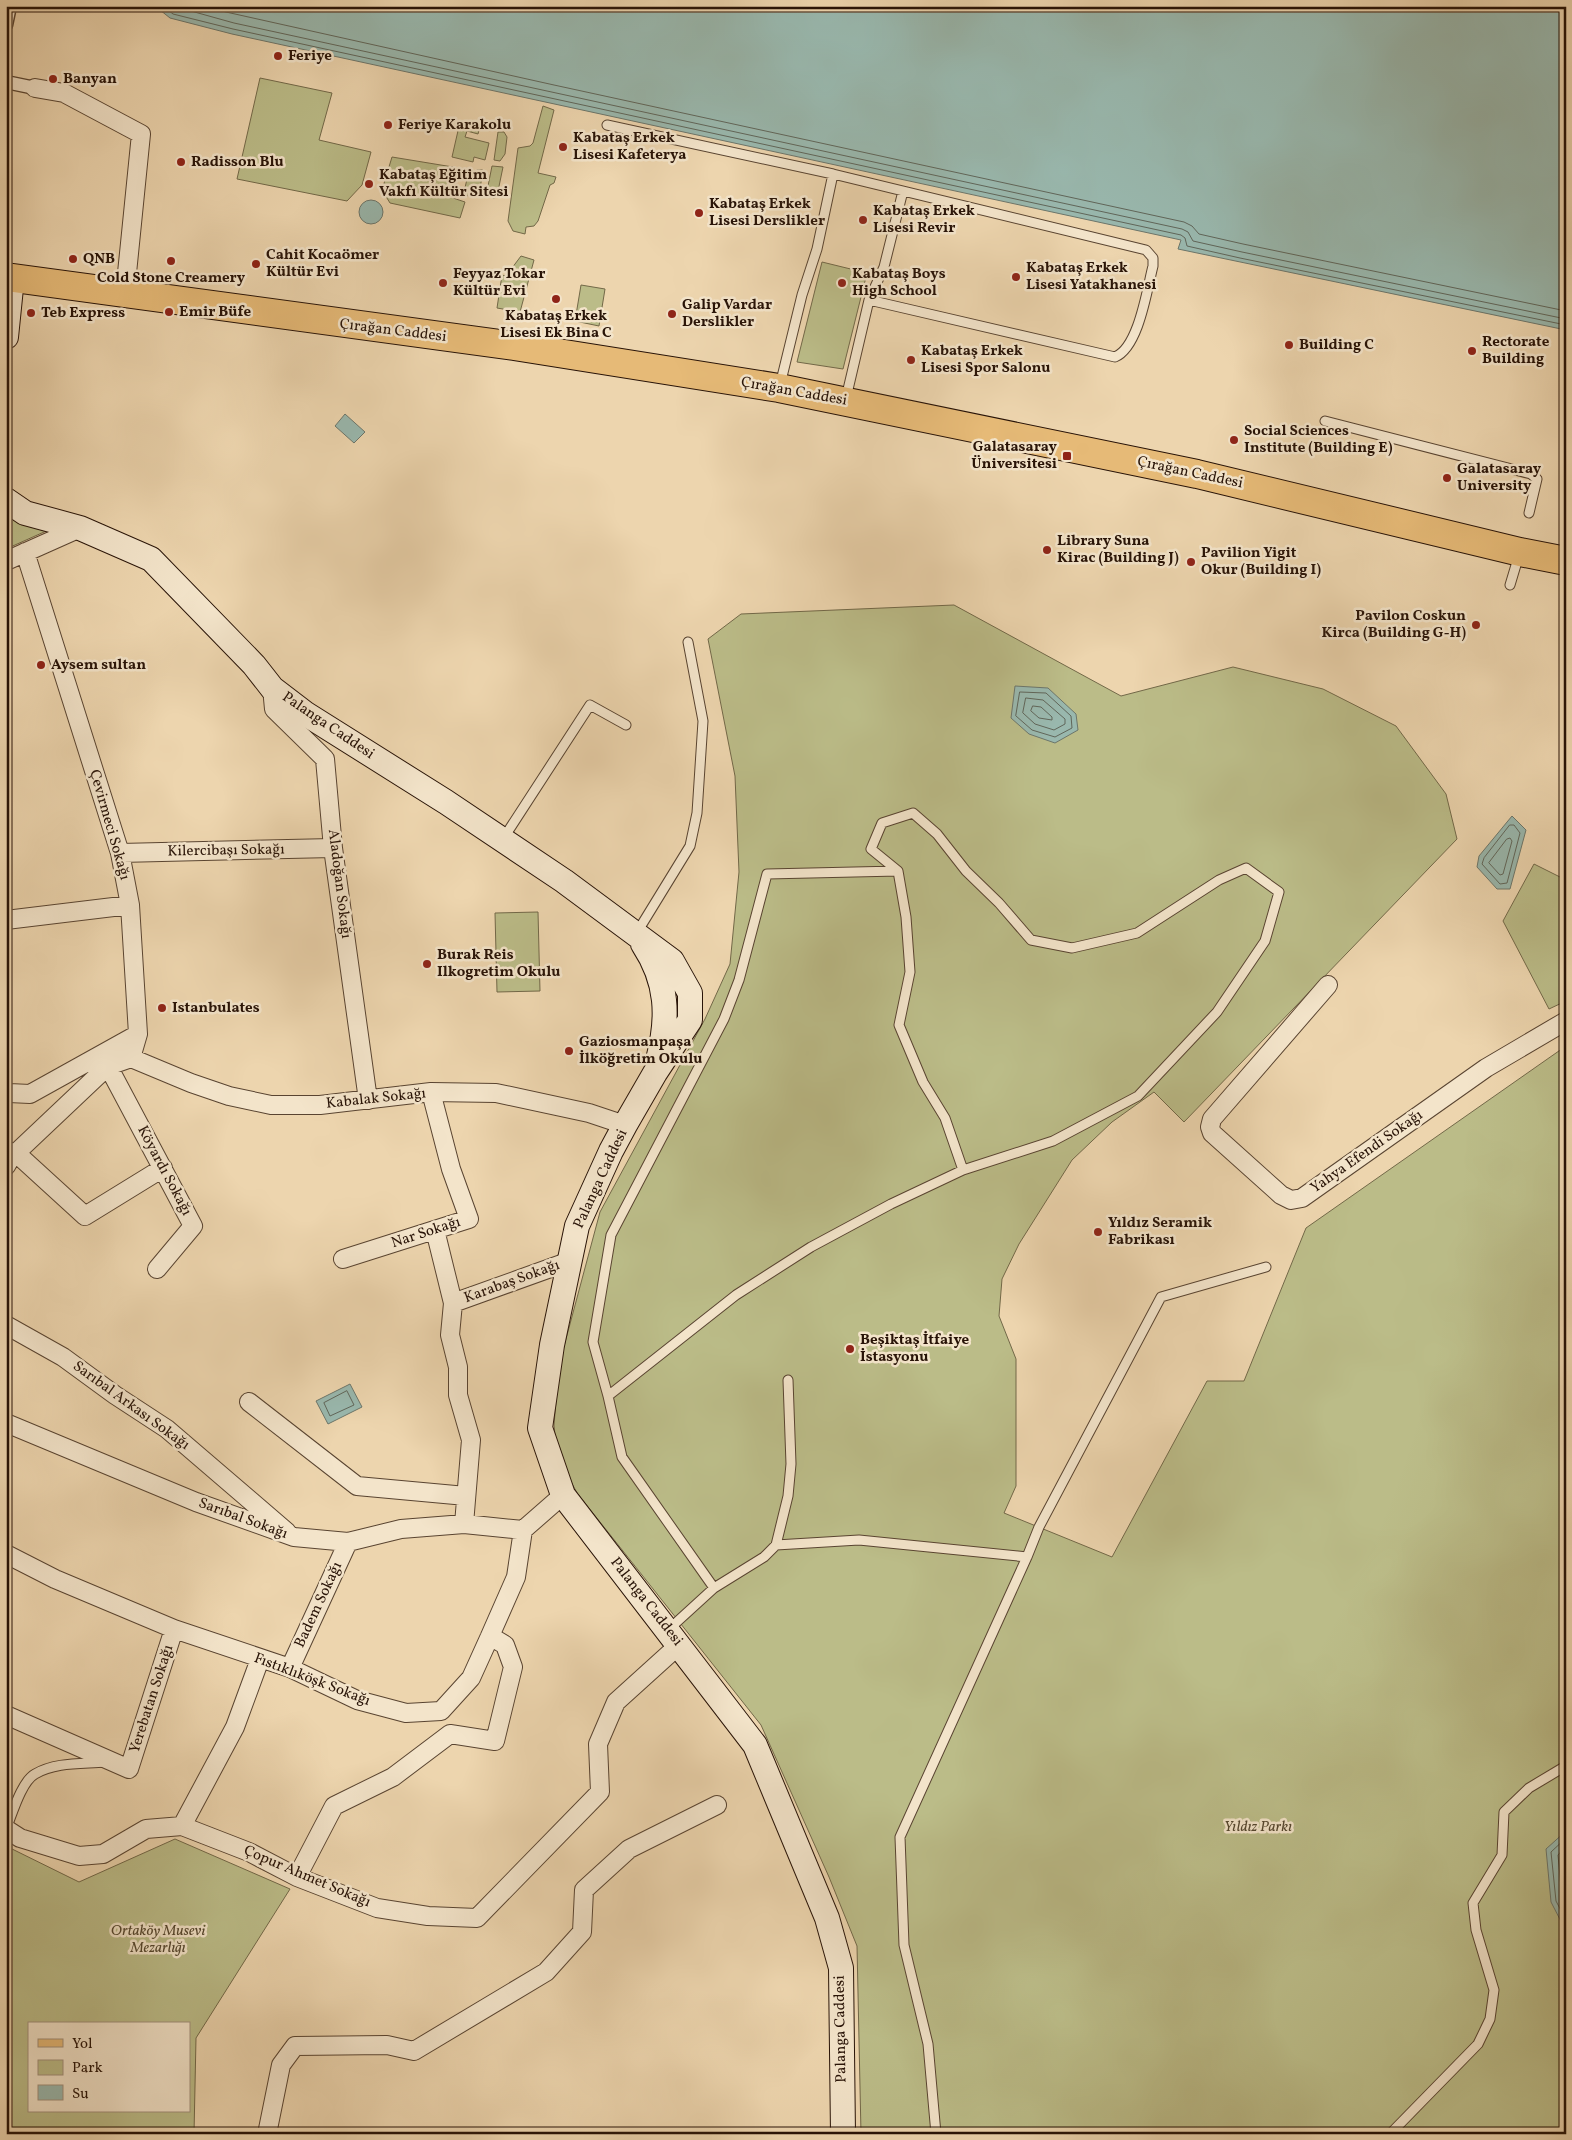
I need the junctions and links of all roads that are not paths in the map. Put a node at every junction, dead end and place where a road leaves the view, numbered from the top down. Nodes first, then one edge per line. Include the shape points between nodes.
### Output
1 (6, 82) edge
2 (35, 88) joint
3 (607, 125) dead end
4 (833, 174) junction
5 (903, 191) junction
6 (9, 277) edge
7 (125, 293) junction
8 (869, 300) junction
9 (6, 336) edge
10 (779, 388) junction
11 (845, 401) junction
12 (1324, 421) dead end
13 (6, 500) edge
14 (1529, 513) dead end
15 (80, 528) junction
16 (25, 552) junction
17 (6, 560) edge
18 (1566, 561) edge
19 (1516, 565) dead end
20 (1510, 585) dead end
21 (688, 642) dead end
22 (272, 688) junction
23 (626, 725) dead end
24 (502, 839) junction
25 (333, 848) junction
26 (120, 854) junction
27 (898, 871) junction
28 (130, 905) junction
29 (6, 920) edge
30 (636, 934) junction
31 (1328, 985) dead end
32 (1566, 1022) edge
33 (138, 1034) junction
34 (131, 1058) junction
35 (108, 1066) junction
36 (6, 1091) edge
37 (431, 1092) junction
38 (368, 1100) junction
39 (625, 1125) junction
40 (11, 1160) edge
41 (164, 1168) junction
42 (963, 1170) junction
43 (435, 1230) junction
44 (343, 1259) dead end
45 (570, 1261) junction
46 (1266, 1268) dead end
47 (157, 1269) dead end
48 (453, 1304) junction
49 (6, 1325) edge
50 (788, 1380) dead end
51 (608, 1396) junction
52 (249, 1402) dead end
53 (6, 1423) edge
54 (466, 1496) junction
55 (564, 1496) junction
56 (464, 1524) junction
57 (523, 1530) junction
58 (294, 1537) junction
59 (348, 1542) junction
60 (776, 1545) junction
61 (6, 1554) edge
62 (1027, 1558) junction
63 (714, 1588) junction
64 (174, 1629) junction
65 (490, 1636) junction
66 (673, 1637) junction
67 (260, 1659) junction
68 (290, 1668) junction
69 (10, 1721) edge
70 (113, 1762) junction
71 (1566, 1764) edge
72 (717, 1805) dead end
73 (182, 1826) junction
74 (6, 1829) edge
75 (297, 1877) junction
76 (267, 2134) edge
77 (843, 2134) edge
78 (936, 2134) edge
79 (1390, 2134) edge

1 - 2 street
2 - 7 street via 64,93 141,134
3 - 4 lane
4 - 5 lane
4 - 10 lane via 817,249
5 - 8 lane via 884,268
5 - 8 lane via 1146,250 1153,266 1139,318 1130,343 1118,355 1110,357
6 - 7 main road, Çırağan Caddesi
6 - 9 main road
7 - 10 main road, Çırağan Caddesi via 514,346
8 - 11 lane
10 - 11 main road, Çırağan Caddesi
11 - 18 main road, Çırağan Caddesi via 1190,472
12 - 14 lane via 1531,474 1537,480
13 - 15 main road, Palanga Caddesi via 25,513
15 - 16 street
15 - 22 main road, Palanga Caddesi via 151,560 254,664
16 - 17 street
16 - 26 street, Çevirmeci Sokağı
19 - 20 lane
21 - 30 lane via 703,721 697,813 690,846
22 - 24 main road, Palanga Caddesi via 306,714
22 - 25 street, Aladoğan Sokağı via 274,709 325,759
23 - 24 lane via 590,705
24 - 30 main road, Palanga Caddesi
25 - 26 street, Kilercibaşı Sokağı
25 - 38 street, Aladoğan Sokağı
26 - 28 street, Çevirmeci Sokağı
27 - 42 lane via 906,917 910,972 899,1025 922,1082 945,1118
27 - 42 lane via 871,849 882,823 913,813 937,834 966,871 1031,940 1072,948 1137,933 1219,880 1246,868 1280,892 1266,941 1217,1012 1138,1096 1053,1141
27 - 51 lane via 767,874 739,980 724,1019 611,1235 593,1342
28 - 29 street
28 - 33 street, Çevirmeci Sokağı
30 - 39 main road, Palanga Caddesi via 655,962 663,989 665,1032 655,1072
31 - 32 street, Yahya Efendi Sokağı via 1212,1119 1210,1127 1212,1133 1281,1195 1291,1200 1302,1198 1486,1068
33 - 34 street, Çevirmeci Sokağı
33 - 36 street via 30,1094 9,1094
34 - 35 street
34 - 38 street, Kabalak Sokağı via 191,1084 272,1105
35 - 40 street
35 - 41 street, Köyardı Sokağı
37 - 38 street, Kabalak Sokağı
37 - 39 street, Kabalak Sokağı via 496,1093
37 - 43 street, Nar Sokağı via 451,1169 469,1219
39 - 45 main road, Palanga Caddesi via 577,1226
40 - 41 street via 85,1216
41 - 47 street, Köyardı Sokağı via 193,1226
42 - 51 lane via 891,1204 803,1252 736,1295
43 - 44 street, Nar Sokağı
43 - 48 street
45 - 48 street, Karabaş Sokağı
45 - 55 main road, Palanga Caddesi via 552,1345 540,1428
46 - 62 lane via 1161,1297
48 - 54 street via 450,1335 458,1368 458,1395 471,1440
49 - 58 street, Sarıbal Arkası Sokağı via 63,1357 167,1428
50 - 60 lane via 791,1464 788,1496
51 - 63 lane via 622,1456
52 - 54 street via 357,1486
53 - 58 street, Sarıbal Sokağı via 196,1502
54 - 56 street
55 - 57 street
55 - 66 main road, Palanga Caddesi
56 - 57 street, Sarıbal Sokağı
56 - 59 street, Sarıbal Sokağı via 402,1529
57 - 65 street, Fıstıklıköşk Sokağı via 516,1577
58 - 59 street, Sarıbal Sokağı
59 - 68 street, Badem Sokağı
60 - 62 lane via 859,1540
60 - 63 lane via 764,1557
61 - 64 street, Fıstıklıköşk Sokağı via 55,1579
62 - 78 lane via 900,1837 904,1945 928,2044
63 - 66 lane
64 - 67 street, Fıstıklıköşk Sokağı
64 - 70 street, Yerebatan Sokağı via 129,1769
65 - 68 street, Fıstıklıköşk Sokağı via 471,1678 441,1711 406,1713 357,1700
65 - 75 street via 505,1645 513,1667 496,1741 450,1734 393,1776 334,1806
66 - 75 street, Çopur Ahmet Sokağı via 616,1702 598,1744 600,1792 477,1918 428,1916 377,1908
66 - 77 main road, Palanga Caddesi via 755,1746 827,1918 841,1968
67 - 68 street, Fıstıklıköşk Sokağı
67 - 73 street via 235,1727
69 - 70 street
70 - 74 lane via 66,1764 34,1774 21,1791
71 - 79 lane via 1530,1788 1504,1812 1502,1855 1473,1903 1476,1930 1494,1990 1490,2019 1478,2044
72 - 76 street via 629,1849 584,1890 582,1932 546,1972 414,2051 387,2044 295,2046 280,2065
73 - 74 street, Çopur Ahmet Sokağı via 146,1829 103,1854 79,1856 20,1838
73 - 75 street, Çopur Ahmet Sokağı via 249,1852

